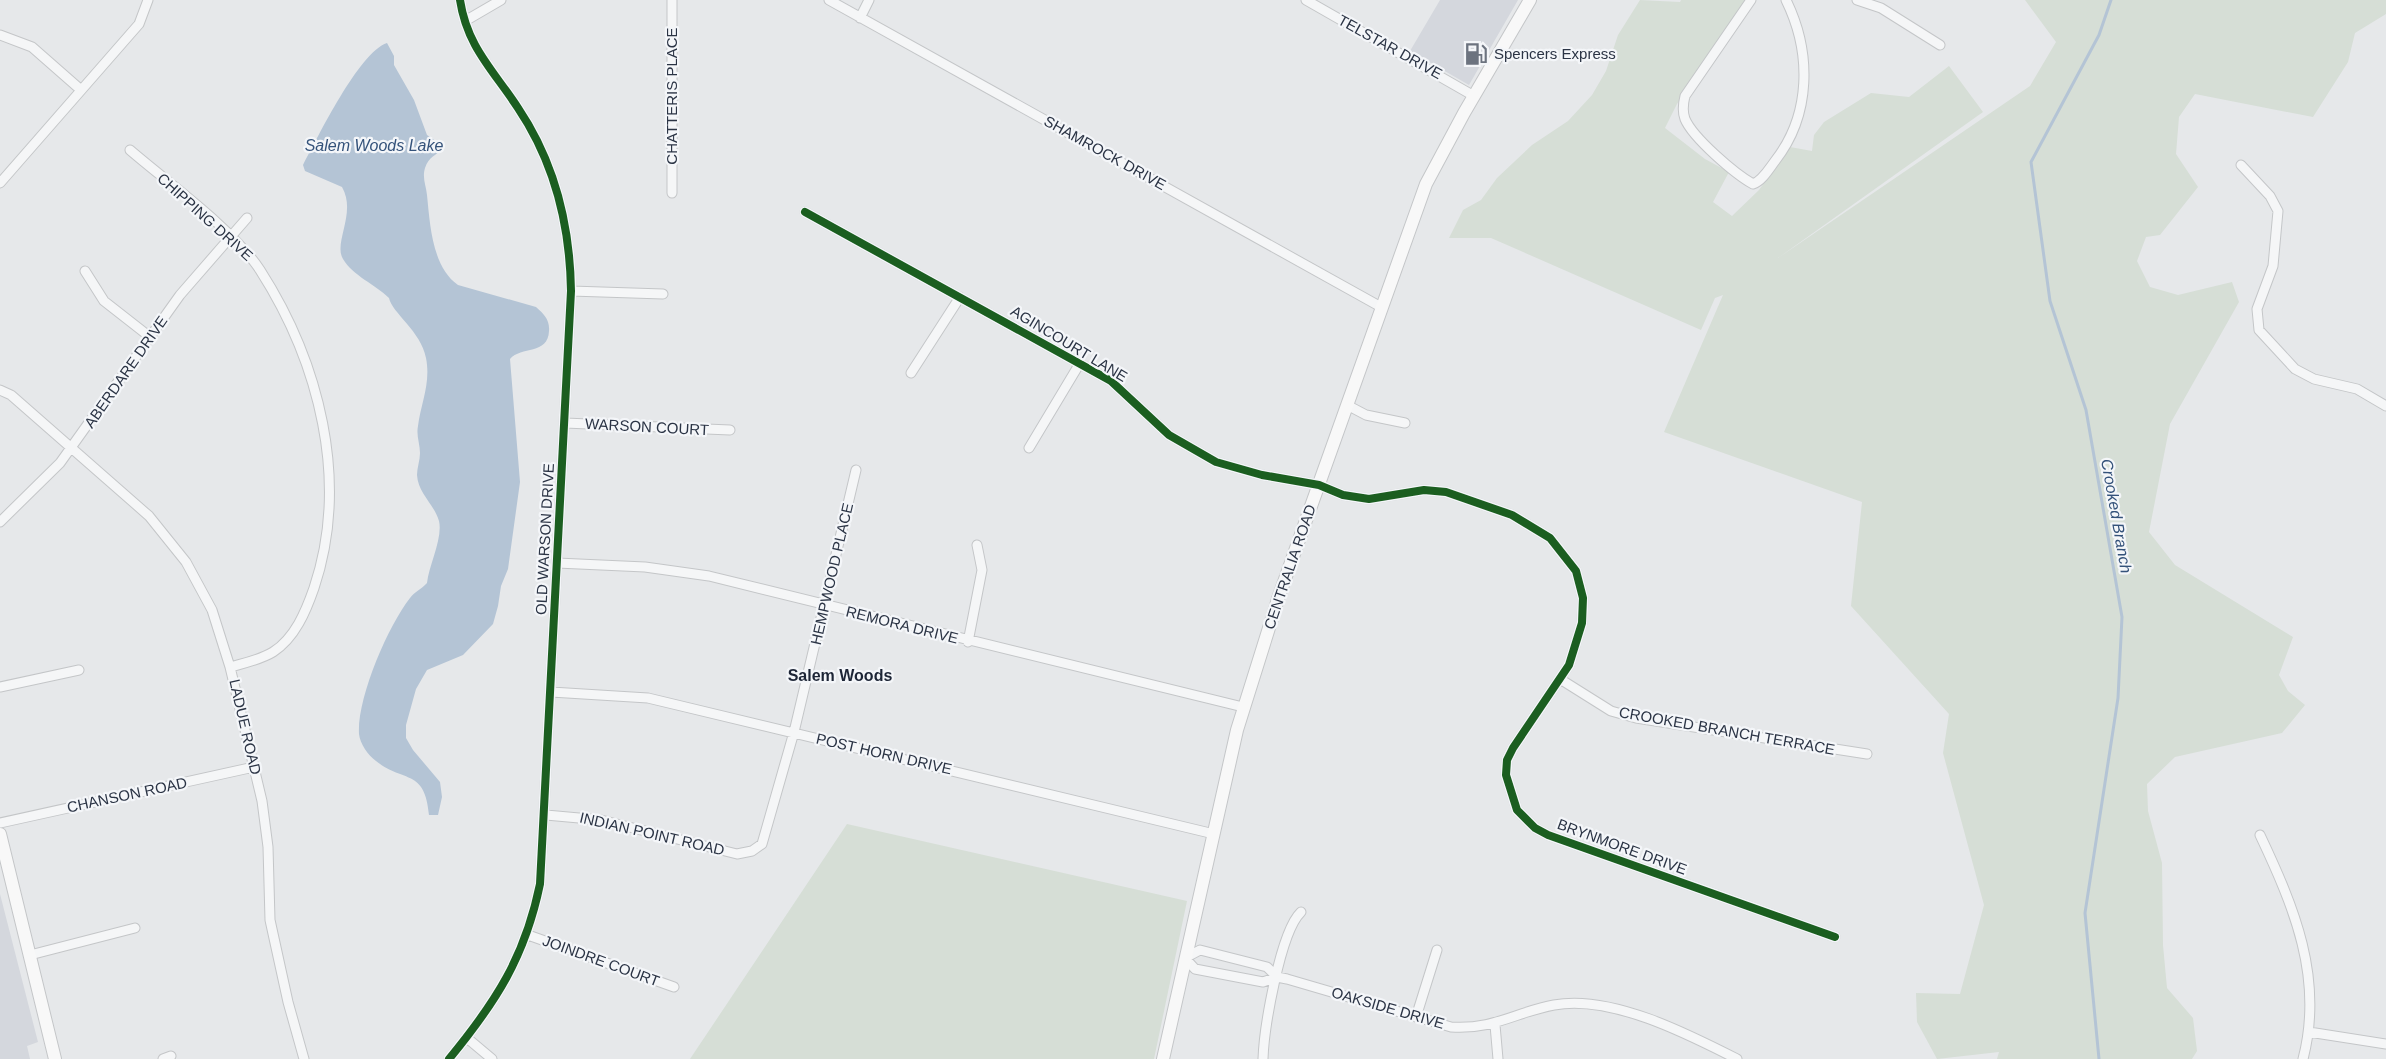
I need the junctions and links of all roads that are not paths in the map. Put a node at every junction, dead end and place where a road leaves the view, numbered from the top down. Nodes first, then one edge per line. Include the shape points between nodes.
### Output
1 (148, 0) edge
2 (460, 0) edge
3 (501, 0) edge
4 (672, 0) edge
5 (829, 0) edge
6 (869, 0) edge
7 (1306, 0) edge
8 (1530, 0) edge
9 (1751, 0) edge
10 (1786, 0) edge
11 (1857, 0) edge
12 (860, 18) junction
13 (465, 21) junction
14 (0, 35) edge
15 (1940, 45) dead end
16 (81, 90) junction
17 (1474, 96) junction
18 (130, 150) dead end
19 (2241, 165) dead end
20 (0, 183) edge
21 (672, 192) dead end
22 (804, 212) dead end
23 (247, 218) dead end
24 (230, 236) junction
25 (85, 271) dead end
26 (572, 291) junction
27 (663, 294) dead end
28 (960, 297) junction
29 (1381, 307) junction
30 (150, 337) junction
31 (1080, 363) junction
32 (911, 374) dead end
33 (0, 390) edge
34 (1347, 405) junction
35 (2386, 406) edge
36 (565, 423) junction
37 (1405, 423) dead end
38 (730, 430) dead end
39 (72, 448) junction
40 (1029, 448) dead end
41 (856, 470) dead end
42 (1319, 485) junction
43 (0, 522) edge
44 (977, 545) dead end
45 (557, 563) junction
46 (825, 606) junction
47 (968, 642) junction
48 (230, 667) junction
49 (79, 669) dead end
50 (1560, 679) junction
51 (0, 687) edge
52 (551, 692) junction
53 (1243, 707) junction
54 (794, 732) junction
55 (1867, 754) dead end
56 (254, 767) junction
57 (546, 815) junction
58 (0, 823) edge
59 (0, 834) edge
60 (1214, 834) junction
61 (2260, 835) dead end
62 (757, 849) joint
63 (1301, 912) dead end
64 (135, 928) dead end
65 (528, 935) junction
66 (1835, 937) dead end
67 (1437, 950) dead end
68 (30, 955) junction
69 (1185, 958) junction
70 (1277, 977) junction
71 (674, 987) dead end
72 (1416, 1017) junction
73 (1495, 1025) junction
74 (2309, 1032) junction
75 (467, 1038) junction
76 (2386, 1044) edge
77 (55, 1059) edge
78 (304, 1059) edge
79 (449, 1059) edge
80 (492, 1059) edge
81 (1163, 1059) edge
82 (1263, 1059) edge
83 (1498, 1059) edge
84 (1737, 1059) edge
85 (2303, 1059) edge

1 - 16 street via 139,24
2 - 13 street, OLD WARSON DRIVE
3 - 13 street
4 - 21 street, CHATTERIS PLACE
5 - 12 street, SHAMROCK DRIVE
6 - 12 street
7 - 17 street, TELSTAR DRIVE
8 - 17 main road, CENTRALIA ROAD
9 - 10 street via 1685,96 1683,110 1688,124 1707,145 1753,184 1791,140 1801,110 1802,56 1798,30
11 - 15 street via 1881,8
12 - 29 street, SHAMROCK DRIVE
13 - 26 street, OLD WARSON DRIVE via 475,48 518,107 553,176 568,242
14 - 16 street via 45,56
16 - 20 street
17 - 29 main road, CENTRALIA ROAD via 1426,184
18 - 24 street, CHIPPING DRIVE
19 - 35 street via 2270,196 2278,211 2273,266 2257,309 2259,330 2295,369 2314,379 2357,389
22 - 28 street, AGINCOURT LANE
23 - 24 street, ABERDARE DRIVE
24 - 30 street, ABERDARE DRIVE
24 - 48 street, CHIPPING DRIVE via 261,271 300,348 319,406 328,473 324,550 304,614 273,652
25 - 30 street via 104,301
26 - 27 street
26 - 36 street, OLD WARSON DRIVE
28 - 31 street, AGINCOURT LANE
28 - 32 street
29 - 34 main road, CENTRALIA ROAD
30 - 39 street, ABERDARE DRIVE
31 - 40 street
31 - 42 street, AGINCOURT LANE via 1127,394 1169,435 1200,455 1237,469
33 - 39 street, LADUE ROAD via 11,395
34 - 37 street via 1366,415
34 - 42 main road, CENTRALIA ROAD
36 - 38 street, WARSON COURT
36 - 45 street, OLD WARSON DRIVE
39 - 43 street, ABERDARE DRIVE
39 - 48 street, LADUE ROAD via 149,516 186,562 212,610
41 - 46 street, HEMPWOOD PLACE
42 - 50 street, BRYNMORE DRIVE via 1343,495 1369,499 1424,490 1446,492 1512,516 1550,538 1576,571 1583,598 1577,646
42 - 53 main road, CENTRALIA ROAD
44 - 47 street via 982,570
45 - 46 street, REMORA DRIVE via 677,570
45 - 52 street, OLD WARSON DRIVE
46 - 47 street, REMORA DRIVE
46 - 54 street, HEMPWOOD PLACE
47 - 53 street, REMORA DRIVE
48 - 56 street, LADUE ROAD
49 - 51 street
50 - 55 street, CROOKED BRANCH TERRACE via 1611,711 1636,718
50 - 66 street, BRYNMORE DRIVE via 1507,760 1508,788 1523,819 1548,835
52 - 54 street, POST HORN DRIVE via 648,698
52 - 57 street, OLD WARSON DRIVE
53 - 60 main road, CENTRALIA ROAD
54 - 60 street, POST HORN DRIVE
54 - 62 street, HEMPWOOD PLACE via 766,837
56 - 58 street, CHANSON ROAD
56 - 78 street, LADUE ROAD via 266,827 270,920
57 - 62 street, INDIAN POINT ROAD via 602,820 737,854
57 - 65 street, OLD WARSON DRIVE via 540,884
59 - 68 main road
60 - 69 main road, CENTRALIA ROAD
61 - 74 street via 2288,895 2302,938
63 - 70 street via 1289,930
64 - 68 street
65 - 71 street, JOINDRE COURT
65 - 75 street, OLD WARSON DRIVE via 504,986
67 - 72 street
68 - 77 main road
69 - 70 street, OAKSIDE DRIVE via 1195,969 1263,982
69 - 70 street, OAKSIDE DRIVE via 1200,950 1267,967
69 - 81 main road, CENTRALIA ROAD
70 - 72 street, OAKSIDE DRIVE
70 - 82 street
72 - 73 street, OAKSIDE DRIVE via 1451,1027
73 - 83 street
73 - 84 street, OAKSIDE DRIVE via 1552,1005 1589,1002 1647,1020
74 - 76 street
74 - 85 street
75 - 79 street, OLD WARSON DRIVE
75 - 80 street

